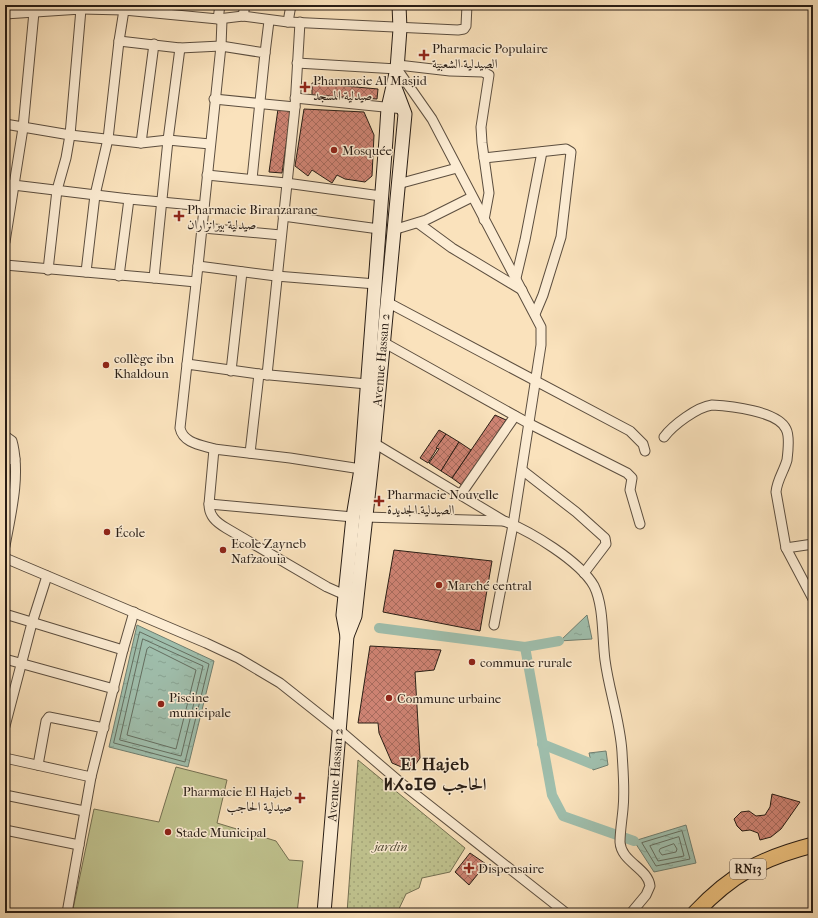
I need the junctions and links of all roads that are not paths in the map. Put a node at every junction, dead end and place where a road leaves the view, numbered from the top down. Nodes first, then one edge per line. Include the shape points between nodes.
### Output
1 (220, 5) edge
2 (245, 5) edge
3 (291, 5) edge
4 (399, 5) edge
5 (467, 5) edge
6 (15, 9) edge
7 (81, 9) junction
8 (124, 10) junction
9 (34, 12) junction
10 (5, 14) edge
11 (243, 16) junction
12 (220, 19) junction
13 (269, 21) junction
14 (288, 22) junction
15 (300, 22) junction
16 (400, 28) junction
17 (119, 41) junction
18 (154, 44) junction
19 (221, 46) junction
20 (180, 48) junction
21 (265, 53) junction
22 (298, 63) junction
23 (397, 67) junction
24 (394, 85) junction
25 (214, 99) junction
26 (259, 102) junction
27 (295, 103) junction
28 (388, 108) junction
29 (404, 109) junction
30 (5, 124) edge
31 (387, 126) junction
32 (403, 127) junction
33 (23, 128) junction
34 (70, 135) junction
35 (108, 140) junction
36 (168, 140) junction
37 (141, 143) junction
38 (210, 144) junction
39 (542, 152) junction
40 (484, 158) junction
41 (457, 168) junction
42 (207, 175) junction
43 (252, 179) junction
44 (286, 183) junction
45 (5, 184) edge
46 (398, 184) junction
47 (15, 186) junction
48 (57, 190) junction
49 (95, 195) junction
50 (381, 196) junction
51 (472, 197) junction
52 (128, 199) junction
53 (161, 202) junction
54 (204, 206) junction
55 (283, 216) junction
56 (484, 220) junction
57 (418, 223) junction
58 (203, 228) junction
59 (379, 229) junction
60 (393, 230) junction
61 (281, 235) junction
62 (5, 242) edge
63 (5, 265) edge
64 (198, 266) junction
65 (48, 270) junction
66 (86, 272) junction
67 (242, 272) junction
68 (119, 276) junction
69 (276, 276) junction
70 (154, 278) junction
71 (516, 278) junction
72 (196, 282) junction
73 (376, 284) junction
74 (522, 290) junction
75 (387, 302) junction
76 (535, 314) junction
77 (383, 342) junction
78 (187, 364) junction
79 (231, 371) junction
80 (263, 374) junction
81 (535, 379) junction
82 (366, 384) junction
83 (515, 416) junction
84 (528, 423) junction
85 (5, 436) edge
86 (664, 437) dead end
87 (374, 443) junction
88 (214, 449) junction
89 (645, 451) dead end
90 (250, 453) junction
91 (16, 459) junction
92 (5, 460) edge
93 (361, 469) junction
94 (522, 470) junction
95 (462, 494) junction
96 (209, 504) junction
97 (359, 518) junction
98 (504, 522) junction
99 (640, 524) dead end
100 (514, 525) junction
101 (813, 544) edge
102 (5, 546) edge
103 (786, 548) junction
104 (5, 558) edge
105 (584, 573) junction
106 (47, 576) junction
107 (345, 595) junction
108 (813, 598) edge
109 (134, 612) junction
110 (5, 614) edge
111 (32, 623) junction
112 (494, 625) dead end
113 (347, 636) junction
114 (123, 650) junction
115 (5, 659) edge
116 (21, 664) junction
117 (114, 689) junction
118 (5, 726) edge
119 (104, 728) junction
120 (338, 729) junction
121 (5, 758) edge
122 (38, 765) junction
123 (91, 777) junction
124 (5, 795) edge
125 (84, 810) junction
126 (5, 830) edge
127 (813, 845) edge
128 (79, 846) junction
129 (813, 853) edge
130 (67, 913) edge
131 (324, 913) edge
132 (566, 913) edge
133 (631, 913) edge
134 (695, 913) edge
135 (709, 913) edge

1 - 12 street
2 - 11 street
3 - 14 street
4 - 16 main road, Avenue Hassan 2
5 - 16 street via 466,26 461,30
6 - 9 street
6 - 10 street
7 - 8 street
7 - 9 street
7 - 34 street
8 - 12 street
8 - 17 street
9 - 33 street
11 - 12 street
11 - 13 street
12 - 19 street
13 - 14 street
13 - 21 street
14 - 15 street
15 - 16 street
15 - 22 street
16 - 23 main road, Avenue Hassan 2
17 - 18 street
17 - 35 street
18 - 20 street
18 - 37 street
19 - 20 street
19 - 21 street
19 - 25 street
20 - 36 street
21 - 26 street
22 - 23 street
22 - 27 street
23 - 24 main road, Avenue Hassan 2
23 - 40 street via 488,74 490,77 481,127
23 - 41 street via 432,119
24 - 28 main road, Avenue Hassan 2
24 - 29 main road, Avenue Hassan 2
25 - 26 street
25 - 38 street
26 - 27 street
26 - 43 street
27 - 28 street
27 - 44 street
28 - 29 street
28 - 31 main road, Avenue Hassan 2
29 - 32 main road, Avenue Hassan 2
30 - 33 street
31 - 32 main road
31 - 50 main road, Avenue Hassan 2
32 - 46 main road, Avenue Hassan 2
33 - 34 street
33 - 47 street
34 - 35 street
34 - 48 street
35 - 37 street
35 - 49 street
36 - 37 street
36 - 38 street
36 - 53 street
38 - 42 street
39 - 40 street
39 - 71 street
39 - 76 street via 568,149 571,157 561,237
40 - 56 street via 489,193
41 - 46 street
41 - 51 street
42 - 43 street
42 - 54 street
43 - 44 street
44 - 50 street
44 - 55 street
45 - 47 street
46 - 60 main road, Avenue Hassan 2
47 - 48 street
47 - 62 street
48 - 49 street
48 - 65 street
49 - 52 street
49 - 66 street
50 - 59 main road, Avenue Hassan 2
51 - 56 street
51 - 57 street
52 - 53 street
52 - 68 street
53 - 54 street
53 - 70 street
54 - 58 street
55 - 59 street
55 - 61 street
56 - 71 street
57 - 60 street
57 - 74 street via 452,248
58 - 61 street
58 - 64 street
59 - 73 main road, Avenue Hassan 2
60 - 75 main road, Avenue Hassan 2
61 - 69 street
63 - 65 street
64 - 67 street
64 - 72 street
65 - 66 street
66 - 68 street
67 - 69 street
67 - 79 street
68 - 70 street
69 - 73 street
69 - 80 street
70 - 72 street
71 - 74 street
72 - 78 street
73 - 82 main road, Avenue Hassan 2
74 - 76 street
75 - 77 main road, Avenue Hassan 2
75 - 81 street
76 - 81 street via 542,335
77 - 83 street
77 - 87 main road, Avenue Hassan 2
78 - 79 street
78 - 88 street via 181,433 184,439
79 - 80 street
80 - 82 street
80 - 90 street
81 - 84 street
81 - 89 street via 630,431 643,444
82 - 93 main road, Avenue Hassan 2
83 - 84 street
83 - 95 street
84 - 94 street
84 - 99 street via 629,475 632,480 630,490
85 - 91 street via 12,441
86 - 103 street via 672,426 709,406 724,406 766,414 781,423 787,432 787,460 776,492
87 - 95 street
87 - 97 main road, Avenue Hassan 2
88 - 90 street
88 - 96 street
90 - 93 street
91 - 92 street
91 - 102 street via 13,502
93 - 97 main road, Avenue Hassan 2
94 - 100 street
94 - 105 street via 605,538 604,546
95 - 98 street
96 - 97 street
96 - 107 street via 211,515 226,528 326,587
97 - 98 street
97 - 107 main road, Avenue Hassan 2
97 - 113 main road, Avenue Hassan 2 via 355,616
98 - 100 street
100 - 105 street via 556,551
100 - 112 street
101 - 103 street
103 - 108 street
104 - 106 street
105 - 133 street via 594,586 600,602 607,674 620,730 624,797 620,844 629,860 650,881 646,895
106 - 109 street
106 - 111 street
107 - 113 main road, Avenue Hassan 2 via 343,615
109 - 114 street
109 - 120 street via 238,658 280,683
110 - 111 street
111 - 114 street
111 - 116 street
113 - 120 main road, Avenue Hassan 2
114 - 117 street
115 - 116 street
116 - 117 street
116 - 118 street
117 - 119 street
119 - 122 street via 49,717 46,721
119 - 123 street
120 - 131 main road, Avenue Hassan 2
120 - 132 street via 401,783
121 - 122 street
122 - 123 street
123 - 125 street
124 - 125 street
125 - 128 street
126 - 128 street
127 - 134 highway, RN13 via 771,858 744,870 727,882
128 - 130 street
129 - 135 highway, RN13 via 753,876 736,887

